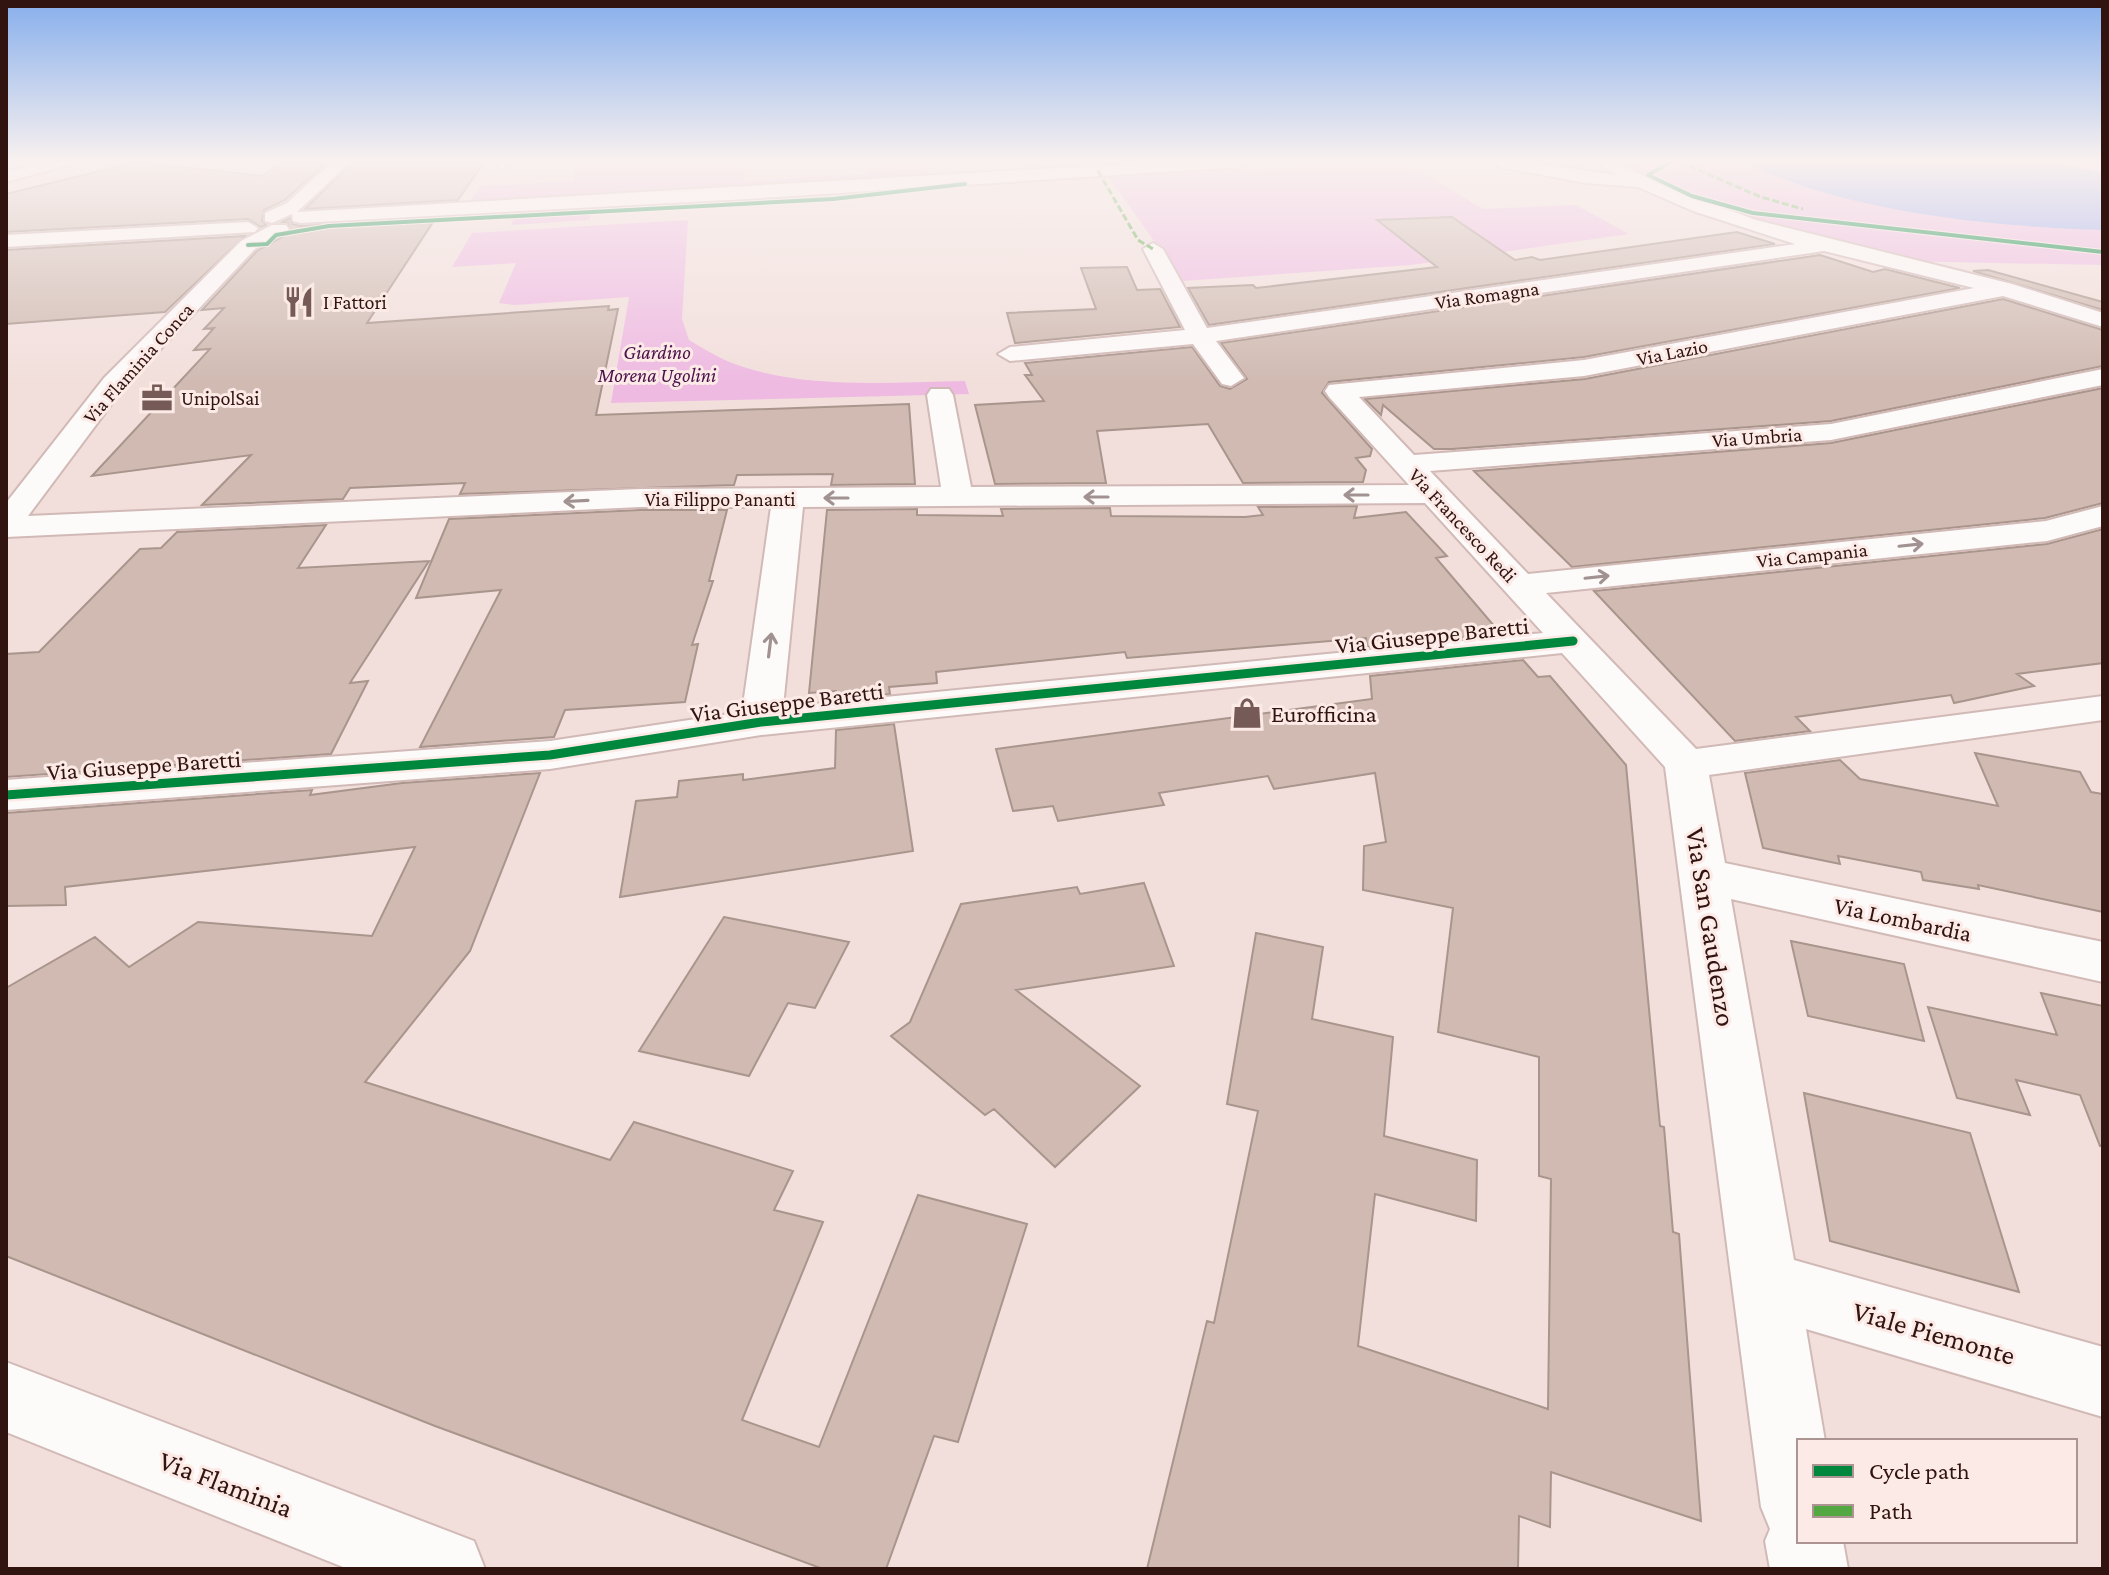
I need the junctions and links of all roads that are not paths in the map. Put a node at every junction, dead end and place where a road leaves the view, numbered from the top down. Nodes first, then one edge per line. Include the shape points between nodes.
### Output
1 (94, 236) edge
2 (252, 236) edge
3 (1787, 236) edge
4 (6, 241) edge
5 (1821, 246) junction
6 (1153, 249) dead end
7 (2003, 289) junction
8 (2103, 320) edge
9 (1200, 336) junction
10 (1010, 354) dead end
11 (2103, 377) edge
12 (1231, 378) dead end
13 (1338, 391) joint
14 (940, 395) dead end
15 (1407, 464) junction
16 (1434, 494) junction
17 (958, 498) junction
18 (788, 499) junction
19 (2103, 516) edge
20 (6, 526) edge
21 (1519, 585) junction
22 (1573, 641) junction
23 (2098, 710) edge
24 (761, 722) junction
25 (1686, 764) junction
26 (6, 795) edge
27 (1703, 876) junction
28 (2103, 962) edge
29 (1764, 1284) junction
30 (2103, 1382) edge
31 (6, 1397) edge
32 (1797, 1494) edge
33 (1804, 1543) edge
34 (446, 1569) edge
35 (1809, 1569) edge

1 - 4 street
2 - 20 street, Via Flaminia Conca via 113,384
3 - 5 street
5 - 7 street
5 - 9 street, Via Romagna
6 - 9 street
7 - 8 street
7 - 13 street, Via Lazio via 1584,368
9 - 10 street, Via Romagna
9 - 12 street
11 - 15 street, Via Umbria via 1831,432
13 - 15 street, Via Francesco Redi
14 - 17 street
15 - 16 street, Via Francesco Redi
16 -> 17 street, Via Filippo Pananti
16 - 21 street, Via Francesco Redi
17 -> 18 street, Via Filippo Pananti
18 -> 20 street, Via Filippo Pananti via 640,498
24 -> 18 street
21 -> 19 street, Via Campania via 2047,531
21 - 22 street, Via Francesco Redi
22 - 24 street, Via Giuseppe Baretti
22 - 25 street, Via Francesco Redi
23 - 25 street
24 - 26 street, Via Giuseppe Baretti via 550,755
25 - 27 street, Via San Gaudenzo
27 - 28 street, Via Lombardia
27 - 29 street, Via San Gaudenzo
29 - 30 street, Viale Piemonte
29 - 32 street, Via San Gaudenzo
31 - 34 street, Via Flaminia
33 - 35 street

